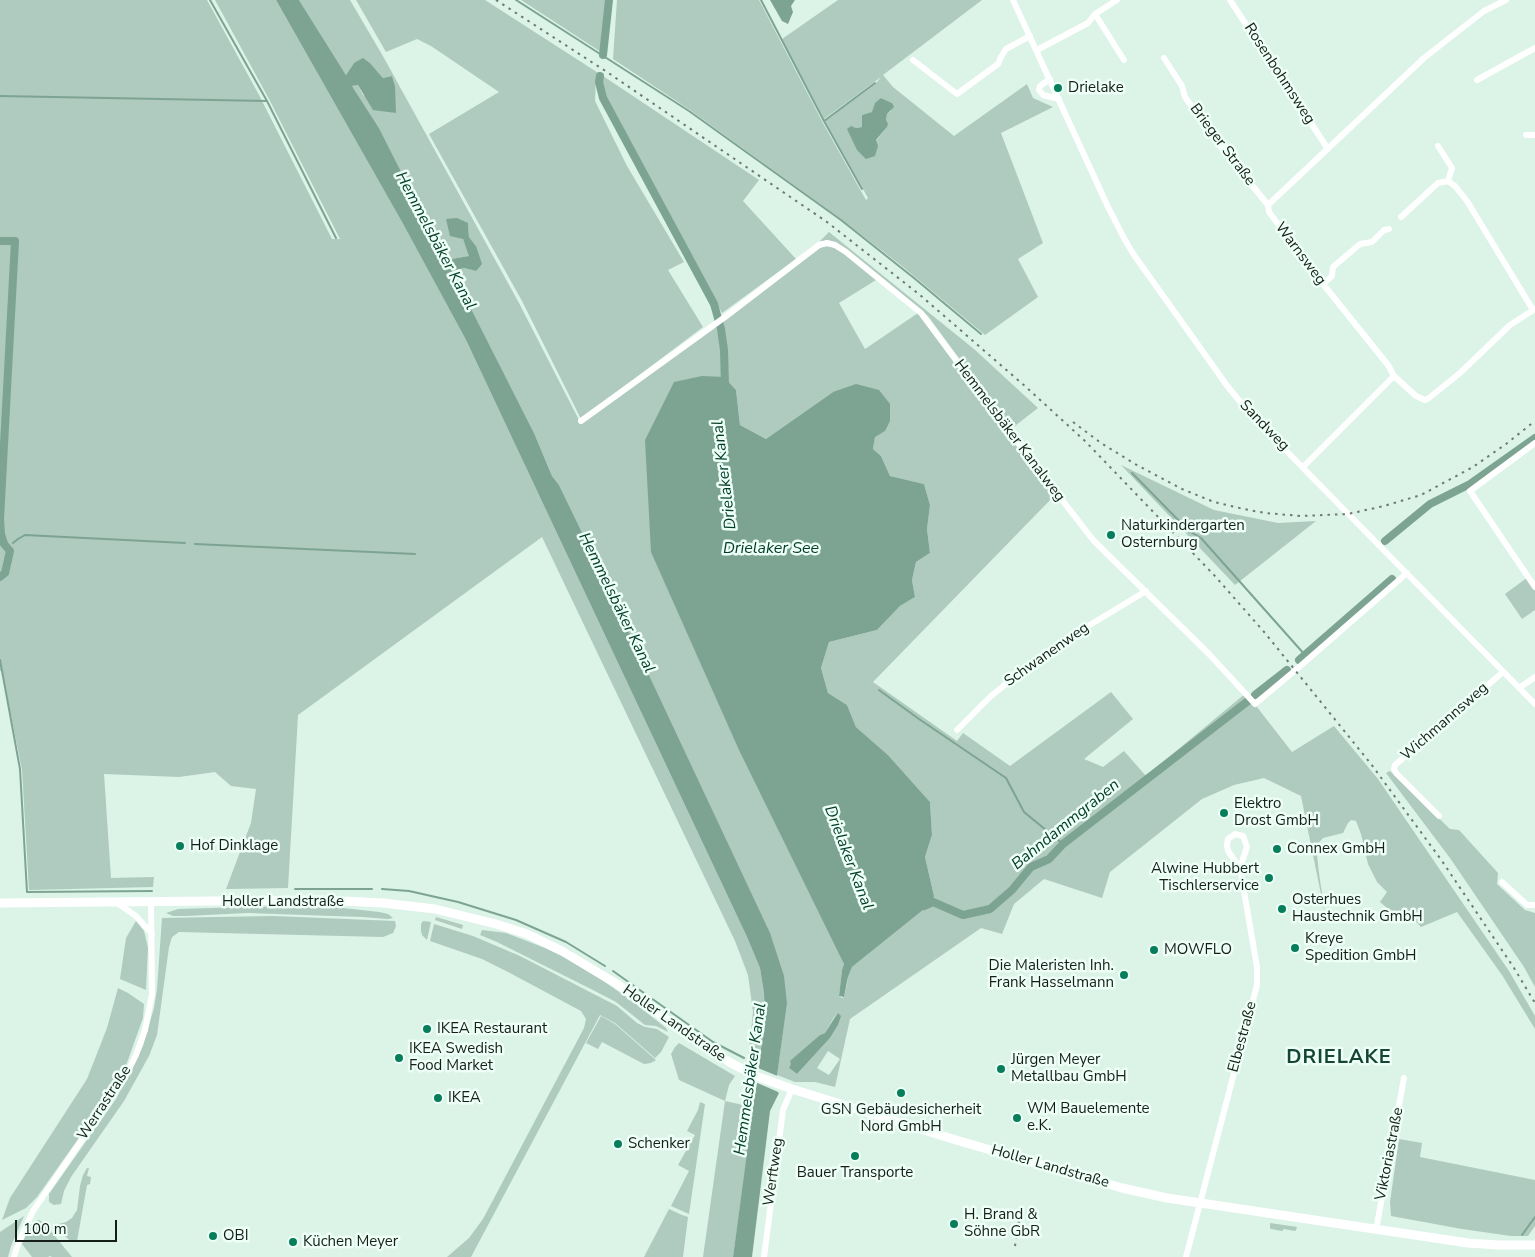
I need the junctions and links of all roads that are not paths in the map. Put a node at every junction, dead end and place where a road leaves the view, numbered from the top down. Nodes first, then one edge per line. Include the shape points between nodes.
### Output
1 (1013, 0) edge
2 (1117, 0) edge
3 (1230, 0) edge
4 (1506, 0) edge
5 (1095, 14) junction
6 (1030, 36) junction
7 (1535, 48) edge
8 (1037, 50) junction
9 (1164, 58) dead end
10 (913, 60) dead end
11 (1124, 60) dead end
12 (1050, 79) junction
13 (1477, 80) dead end
14 (1059, 99) junction
15 (1526, 135) dead end
16 (1535, 135) edge
17 (1438, 146) dead end
18 (1328, 149) junction
19 (1448, 181) junction
20 (1268, 205) junction
21 (1401, 217) dead end
22 (1390, 229) dead end
23 (1323, 284) junction
24 (1534, 310) edge
25 (1394, 376) junction
26 (581, 421) dead end
27 (1535, 443) edge
28 (1303, 467) junction
29 (1407, 573) junction
30 (1535, 586) edge
31 (1146, 591) junction
32 (1503, 672) junction
33 (1535, 677) edge
34 (1518, 688) junction
35 (1535, 704) edge
36 (957, 730) dead end
37 (1439, 816) dead end
38 (1240, 868) junction
39 (1502, 882) dead end
40 (151, 902) junction
41 (0, 903) edge
42 (117, 903) junction
43 (1535, 906) edge
44 (152, 934) junction
45 (1404, 1078) dead end
46 (792, 1089) junction
47 (1200, 1204) junction
48 (1376, 1230) junction
49 (1535, 1245) edge
50 (14, 1257) edge
51 (764, 1257) edge
52 (1186, 1257) edge

1 - 6 street, Sandweg
2 - 5 street
3 - 18 street, Rosenbohmsweg
4 - 18 street, Warnsweg via 1484,11 1424,58
5 - 8 street via 1088,23
5 - 11 street
6 - 8 street, Sandweg
6 - 10 street via 1006,49 998,64 957,94
7 - 13 street
8 - 12 street, Sandweg
9 - 20 street, Brieger Straße via 1182,86 1184,97
12 - 14 street, Sandweg
12 - 14 street via 1039,90 1043,95
14 - 28 street, Sandweg via 1108,207 1134,255 1228,387
15 - 16 street
17 - 19 street via 1452,168
18 - 20 street, Warnsweg
19 - 21 street via 1438,183
19 - 24 street via 1467,201
20 - 23 street, Warnsweg via 1269,212
22 - 23 street via 1384,230 1372,242 1360,244 1333,267 1332,276
23 - 25 street, Warnsweg
24 - 25 street, Warnsweg via 1510,325 1460,373 1425,400
25 - 28 street
26 - 31 street, Hemmelsbäker Kanalweg via 819,245 835,245 921,313 1088,533
27 - 30 street via 1470,491
28 - 29 street, Sandweg
29 - 31 street, Hemmelsbäker Kanalweg via 1255,704
29 - 32 street, Sandweg
31 - 36 street, Schwanenweg via 1070,637 1019,673
32 - 34 street, Sandweg
32 - 37 street, Wichmannsweg via 1394,769
33 - 34 street
34 - 35 street, Sandweg
38 - 38 street, Elbestraße via 1227,845 1228,839 1235,834 1243,836 1247,847
38 - 47 street, Elbestraße via 1257,967 1257,985
39 - 43 street via 1527,906
40 - 42 main road, Holler Landstraße
40 - 44 street, Werrastraße
40 - 46 main road, Holler Landstraße via 323,900 383,903 435,909 496,924 535,938 581,961 732,1064
41 - 42 main road, Holler Landstraße
42 - 44 street via 136,916
44 - 50 street, Werrastraße via 152,994 136,1055 125,1077 32,1211
45 - 48 street, Viktoriastraße
46 - 47 main road, Holler Landstraße via 1082,1177
46 - 51 street, Werftweg via 783,1110
47 - 48 main road, Holler Landstraße
47 - 52 street, Elbestraße
48 - 49 main road, Holler Landstraße via 1468,1243

